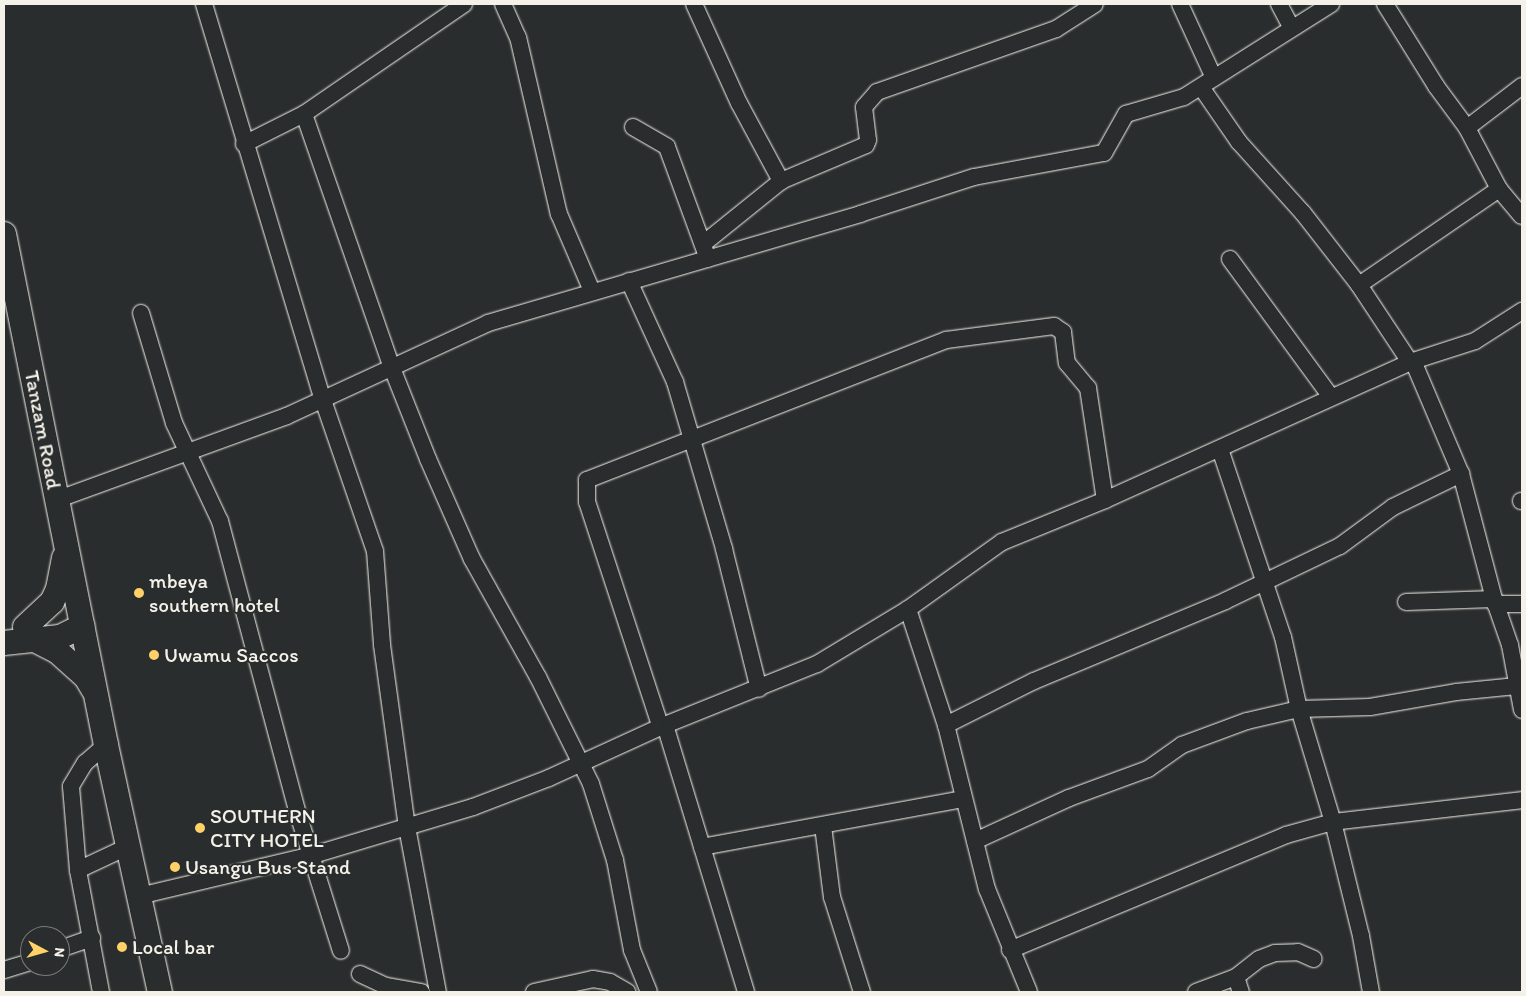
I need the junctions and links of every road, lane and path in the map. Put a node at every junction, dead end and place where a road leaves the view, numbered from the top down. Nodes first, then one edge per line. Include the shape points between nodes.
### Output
1 (204, 4) edge
2 (464, 4) edge
3 (503, 4) edge
4 (694, 4) edge
5 (1095, 4) edge
6 (1180, 4) edge
7 (1279, 4) edge
8 (1331, 4) edge
9 (1385, 4) edge
10 (1291, 27) junction
11 (1207, 83) junction
12 (1522, 86) edge
13 (304, 114) junction
14 (633, 127) dead end
15 (1467, 128) junction
16 (244, 144) junction
17 (781, 182) junction
18 (1499, 189) junction
19 (1522, 216) edge
20 (4, 234) edge
21 (706, 251) junction
22 (1230, 259) dead end
23 (629, 281) junction
24 (9, 283) edge
25 (1359, 285) junction
26 (592, 291) junction
27 (1522, 311) edge
28 (141, 313) dead end
29 (1411, 362) junction
30 (392, 368) junction
31 (1331, 397) junction
32 (323, 400) junction
33 (692, 438) junction
34 (1220, 449) junction
35 (186, 452) junction
36 (1461, 474) junction
37 (56, 500) junction
38 (1105, 500) junction
39 (66, 544) junction
40 (1265, 580) junction
41 (1494, 601) junction
42 (1406, 602) dead end
43 (1522, 604) edge
44 (908, 609) junction
45 (82, 620) junction
46 (21, 633) edge
47 (4, 644) edge
48 (1517, 686) junction
49 (759, 688) junction
50 (96, 695) junction
51 (1299, 709) junction
52 (1522, 710) edge
53 (946, 725) junction
54 (663, 726) junction
55 (106, 746) junction
56 (582, 764) junction
57 (963, 800) junction
58 (1522, 800) edge
59 (1333, 822) junction
60 (823, 826) junction
61 (407, 827) junction
62 (975, 841) junction
63 (129, 846) junction
64 (702, 847) junction
65 (313, 855) junction
66 (78, 870) junction
67 (139, 896) junction
68 (92, 938) junction
69 (70, 946) edge
70 (1010, 950) junction
71 (341, 951) dead end
72 (1314, 959) dead end
73 (20, 965) edge
74 (4, 970) edge
75 (360, 974) dead end
76 (1238, 985) edge
77 (101, 992) edge
78 (160, 992) edge
79 (421, 992) edge
80 (438, 992) edge
81 (536, 992) edge
82 (626, 992) edge
83 (649, 992) edge
84 (746, 992) edge
85 (862, 992) edge
86 (1029, 992) edge
87 (1196, 992) edge
88 (1371, 992) edge

1 - 16 street
2 - 13 street
3 - 26 street via 518,37 559,214
4 - 17 street via 739,103
5 - 17 street via 1056,29 877,92 864,107 866,145
6 - 11 street
7 - 10 street
8 - 10 street
9 - 15 street via 1436,86
10 - 11 street
11 - 21 street via 1170,102 1126,114 1104,153 974,177
11 - 25 street via 1239,142 1303,213
12 - 15 street
13 - 16 street
13 - 30 street
14 - 21 street via 667,146
15 - 18 street
16 - 32 street
17 - 21 street
18 - 19 street
18 - 25 street
20 - 24 highway, Tanzam Road
21 - 23 street
22 - 31 street
23 - 26 street
23 - 33 street via 666,356
24 - 37 highway, Tanzam Road
25 - 29 street
26 - 30 street via 488,323
27 - 29 street via 1475,341
28 - 35 street via 168,408
29 - 31 street
29 - 36 street
30 - 32 street
30 - 56 street via 472,559
31 - 34 street
32 - 35 street
32 - 61 street via 375,552 382,645
33 - 38 street via 946,340 1054,326 1063,332 1067,363 1088,388
33 - 49 street
33 - 54 street via 587,480 584,486
34 - 38 street
34 - 40 street
35 - 37 street
35 - 65 street via 220,521
36 - 40 street via 1393,507 1340,546
36 - 41 street
37 - 39 highway, Tanzam Road
38 - 44 street via 1002,542
39 - 45 highway, Tanzam Road
39 - 46 highway via 58,589 45,610
40 - 51 street via 1288,655
40 - 53 street via 1225,601 1043,677
41 - 42 street
41 - 43 street
41 - 48 street via 1510,645
44 - 49 street via 840,652
44 - 53 street
45 - 46 highway via 58,615
45 - 50 highway, Tanzam Road
46 - 47 highway
46 - 50 highway via 48,645 76,667
48 - 51 street via 1456,692 1370,707
48 - 52 street
49 - 54 street
50 - 55 highway, Tanzam Road
51 - 59 street
51 - 62 street via 1214,732 1182,745 1148,768 1069,798
53 - 57 street
54 - 56 street
54 - 64 street
55 - 63 highway, Tanzam Road
55 - 66 street via 85,763 71,786
56 - 61 street via 510,794
56 - 83 street via 615,860 632,950
57 - 60 street
57 - 62 street
58 - 59 street
59 - 70 street via 1248,850
59 - 88 street
60 - 64 street
60 - 85 street via 832,897
61 - 65 street
61 - 80 street
62 - 70 street via 987,889
63 - 66 street
63 - 67 highway, Tanzam Road
64 - 84 street
65 - 67 street
65 - 71 street
66 - 68 street
67 - 78 highway, Tanzam Road
68 - 69 street
68 - 77 street
70 - 86 street
72 - 76 street via 1298,952 1275,953 1259,960
73 - 74 street
75 - 79 street via 386,986
76 - 87 street
81 - 82 street via 602,980

